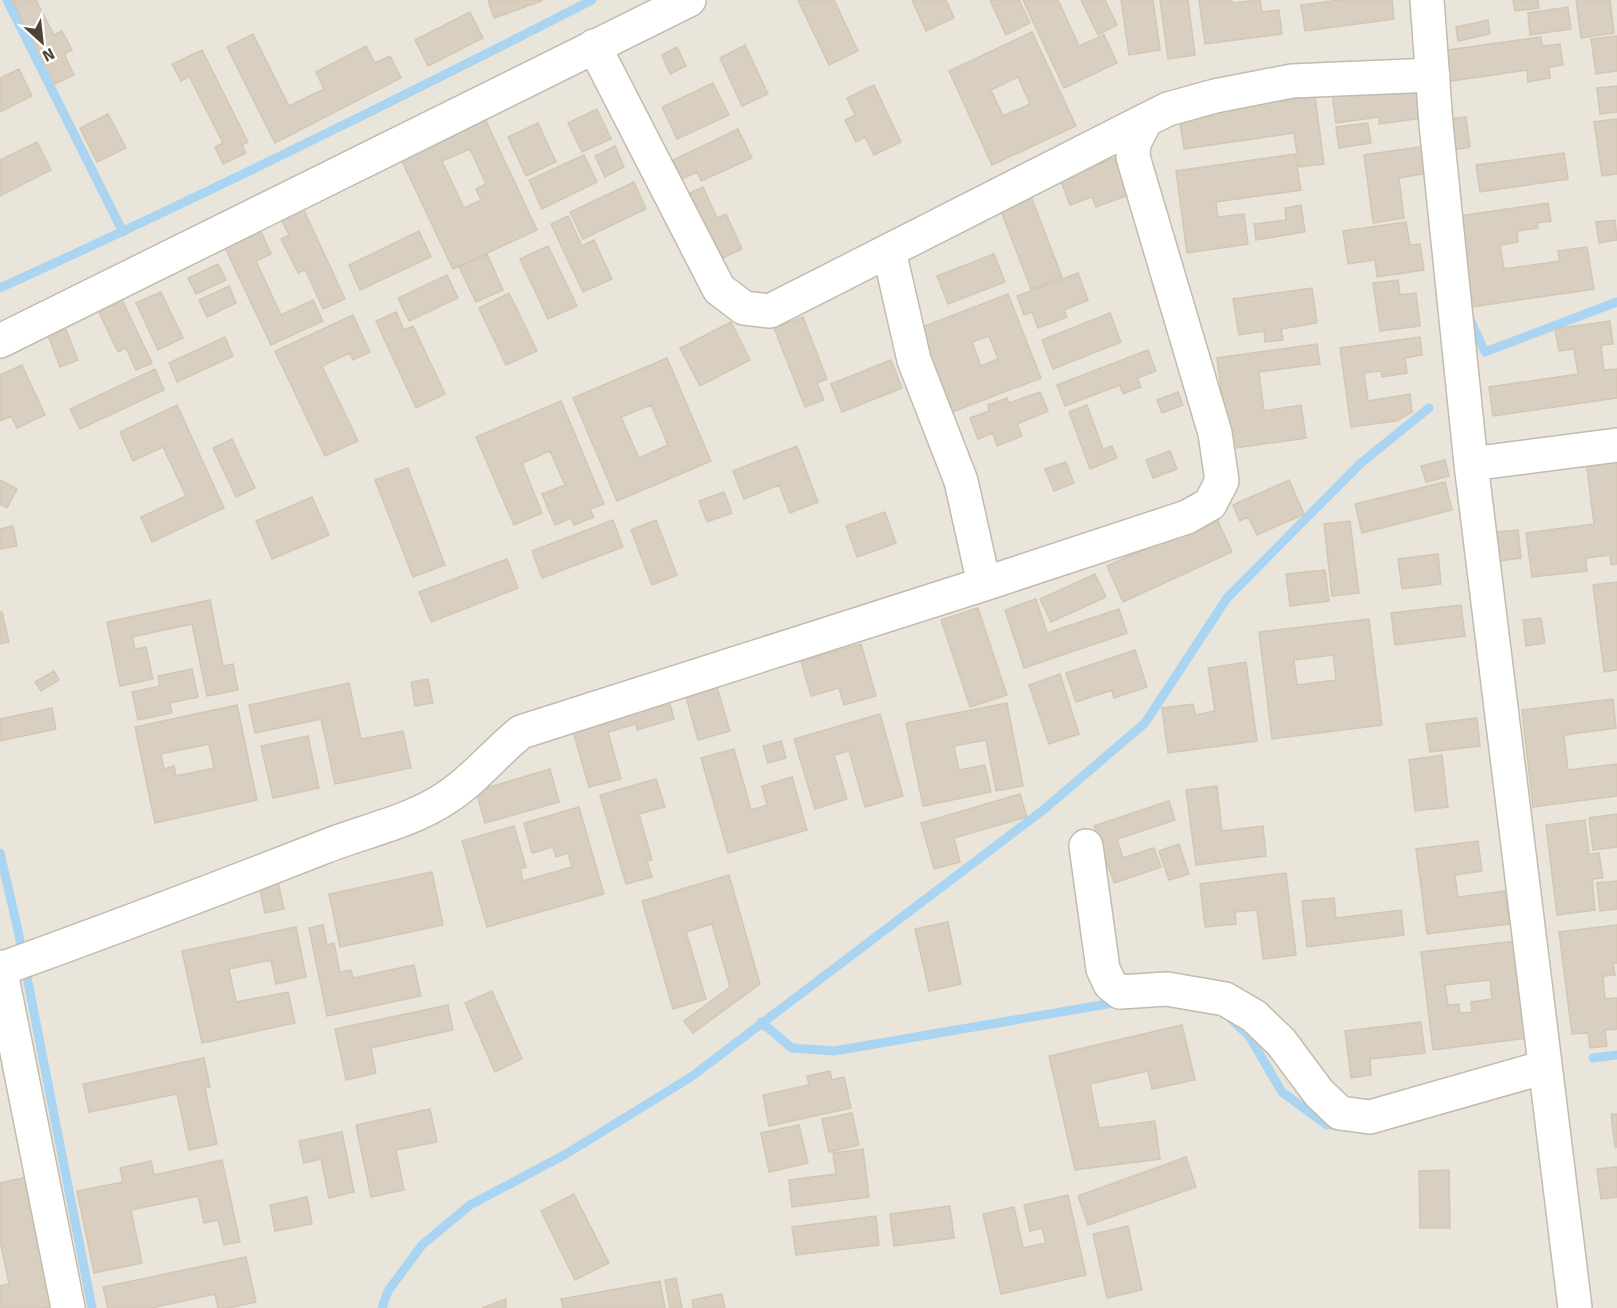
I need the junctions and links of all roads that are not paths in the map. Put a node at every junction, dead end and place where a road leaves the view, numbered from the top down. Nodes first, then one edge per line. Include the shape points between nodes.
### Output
1 (689, 0) edge
2 (1426, 0) edge
3 (594, 46) junction
4 (1433, 75) junction
5 (1146, 120) junction
6 (889, 250) junction
7 (0, 341) edge
8 (1617, 445) edge
9 (1471, 464) junction
10 (984, 584) junction
11 (1086, 846) dead end
12 (0, 968) edge
13 (1545, 1067) junction
14 (68, 1308) edge
15 (1575, 1308) edge

1 - 3 street
2 - 4 street
3 - 6 street via 719,289 744,308 770,311
3 - 7 street
4 - 5 street via 1292,81 1215,96 1168,109
4 - 9 street
5 - 6 street
5 - 10 street via 1134,142 1133,157 1215,433 1222,481 1210,504 1187,517
6 - 10 street via 914,360 961,481
8 - 9 street
9 - 13 street
10 - 12 street via 520,732 447,798 418,813
11 - 13 street via 1103,969 1110,984 1120,992 1167,989 1225,999 1254,1016 1281,1042 1319,1093 1340,1113 1370,1117
12 - 14 street
13 - 15 street

